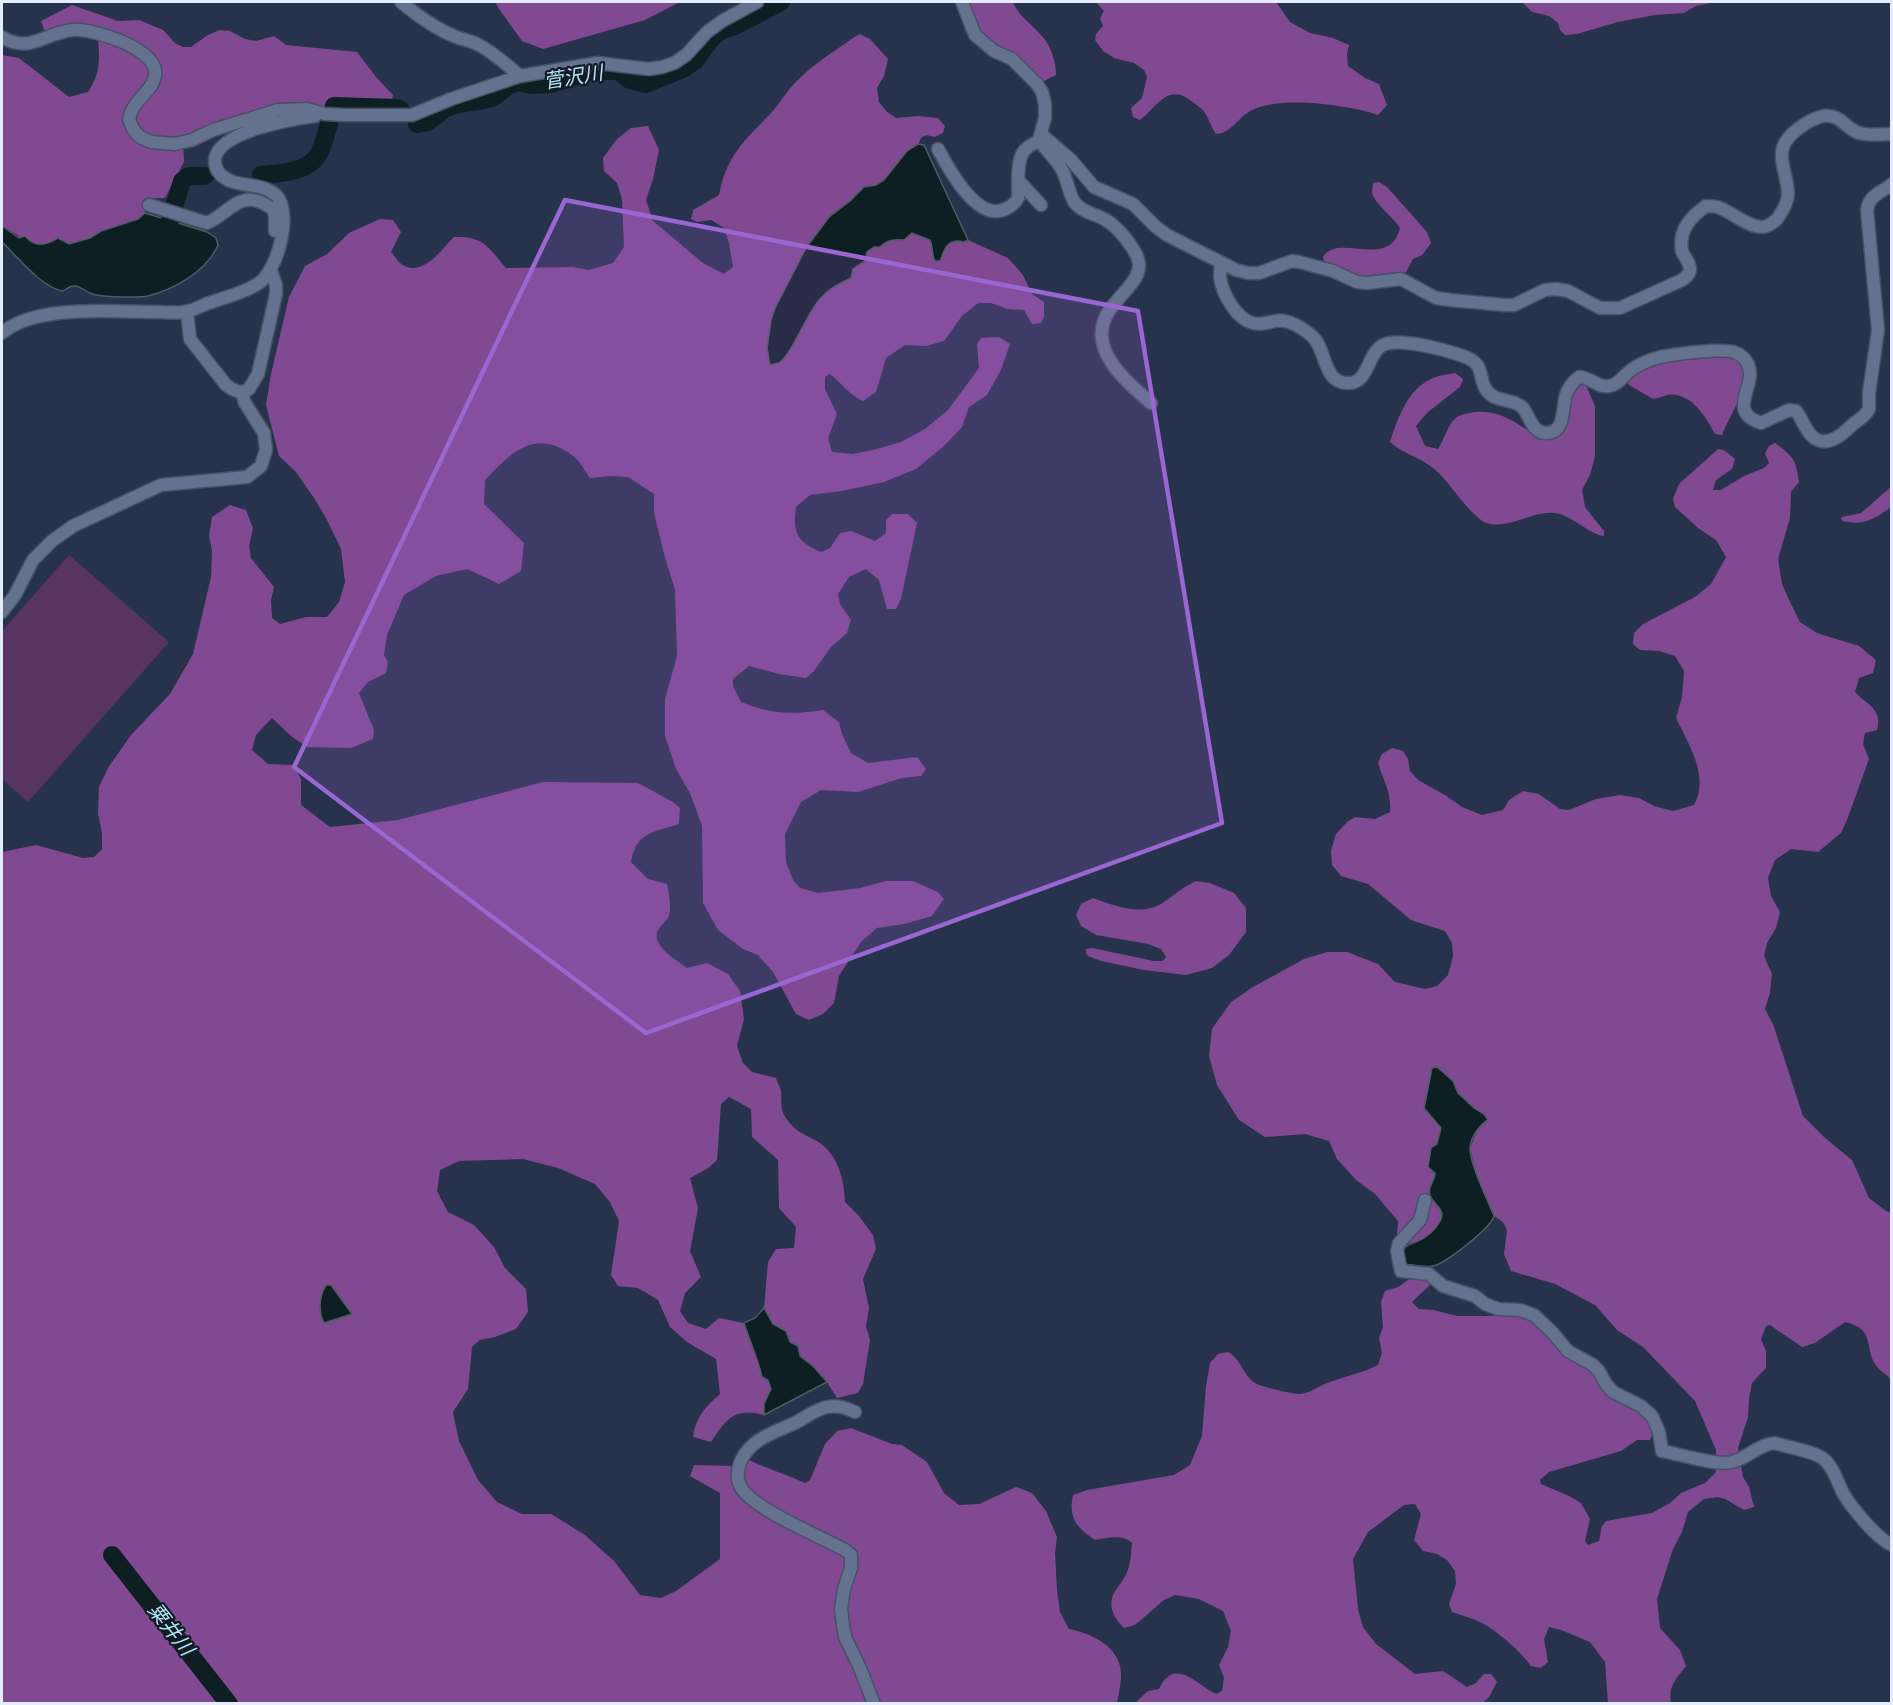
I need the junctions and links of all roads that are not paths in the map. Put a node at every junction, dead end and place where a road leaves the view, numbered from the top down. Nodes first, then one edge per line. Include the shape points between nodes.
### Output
1 (401, 2) edge
2 (757, 2) edge
3 (962, 2) edge
4 (2, 38) edge
5 (520, 76) junction
6 (325, 114) junction
7 (1892, 134) edge
8 (1040, 137) junction
9 (938, 149) dead end
10 (1020, 182) junction
11 (1892, 184) edge
12 (1041, 205) dead end
13 (148, 206) dead end
14 (280, 246) junction
15 (1221, 263) junction
16 (271, 271) junction
17 (187, 312) junction
18 (2, 333) edge
19 (242, 393) junction
20 (1151, 403) dead end
21 (2, 612) edge
22 (1425, 1200) dead end
23 (855, 1412) dead end
24 (1892, 1545) edge
25 (874, 1704) edge

1 - 5 street via 434,26 478,44
2 - 5 street via 722,21 686,55 662,67 598,63
3 - 8 street via 975,35 994,51 1012,59 1037,84 1046,104
4 - 6 street via 28,44 58,33 86,30 108,36 147,56 153,62 155,77 133,105 129,119 140,136 151,142 175,144 192,140 278,110
5 - 6 street via 412,115
6 - 14 street via 262,127 230,141 215,156 215,167 230,181 264,187 280,201
7 - 15 street via 1862,134 1834,117 1809,121 1782,148 1788,194 1774,222 1761,227 1719,207 1706,206 1684,228 1683,252 1690,267 1687,276 1620,308 1600,308 1556,288 1514,305 1504,305 1436,298 1401,279 1357,282 1299,262 1259,273
8 - 10 street via 1022,155
8 - 15 street via 1071,160 1094,187 1133,204 1167,235
8 - 20 street via 1060,165 1075,203 1113,225 1137,256 1138,273 1104,320 1102,339 1109,358
9 - 10 street via 962,188 981,207 999,211 1014,204
10 - 12 street
11 - 15 street via 1871,198 1867,210 1878,330 1869,409 1860,421 1828,441 1811,436 1796,411 1761,423 1748,416 1744,400 1750,370 1742,356 1732,351 1658,357 1633,368 1608,387 1579,377 1565,396 1560,424 1548,433 1532,424 1522,407 1496,399 1487,391 1481,370 1466,356 1392,343 1378,350 1357,381 1341,382 1329,372 1315,338 1299,327 1283,320 1255,324 1238,314 1224,290
13 - 14 street via 207,223 234,203 258,201 273,208 275,237
14 - 16 street
16 - 17 street via 260,282
16 - 19 street via 276,294 258,374
17 - 18 street via 57,312 34,316
17 - 19 street via 190,339 225,385
19 - 21 street via 264,433 266,450 261,466 247,477 161,485 73,526 33,560
22 - 24 street via 1420,1220 1399,1243 1401,1270 1430,1274 1443,1286 1499,1309 1534,1315 1568,1351 1593,1365 1613,1392 1652,1416 1662,1451 1729,1463 1775,1443 1820,1457 1834,1472 1852,1505 1880,1538
23 - 25 street via 840,1406 826,1407 755,1443 745,1455 737,1478 754,1501 851,1555 844,1588 843,1626

